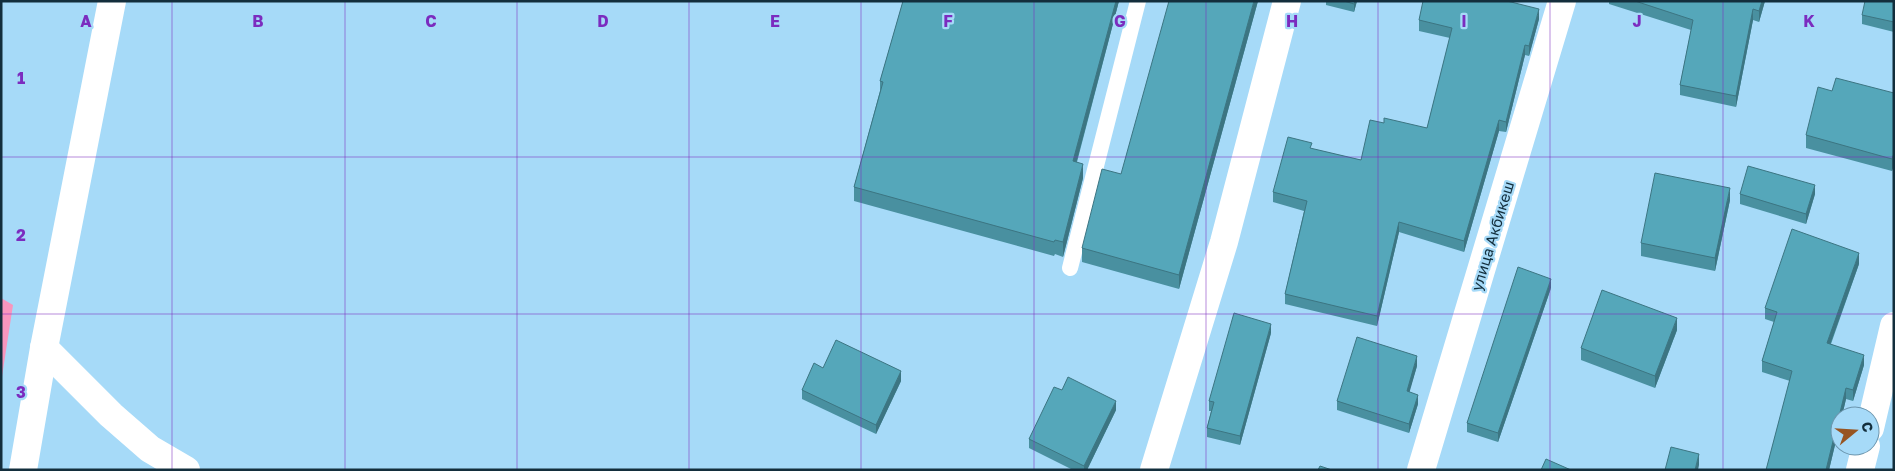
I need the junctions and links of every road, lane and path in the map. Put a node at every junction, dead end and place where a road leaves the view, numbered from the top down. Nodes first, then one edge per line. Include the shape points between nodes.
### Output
1 (112, 1) edge
2 (1138, 1) edge
3 (1287, 1) edge
4 (1562, 1) edge
5 (1070, 268) dead end
6 (1894, 326) edge
7 (44, 348) junction
8 (1875, 406) edge
9 (1864, 456) edge
10 (23, 470) edge
11 (186, 470) edge
12 (1154, 470) edge
13 (1421, 470) edge
14 (1860, 470) edge

1 - 7 street
2 - 5 lane
3 - 12 street via 1224,242
4 - 13 street, улица Акбикеш
6 - 8 street
7 - 10 street
7 - 11 street via 144,444
9 - 14 street

